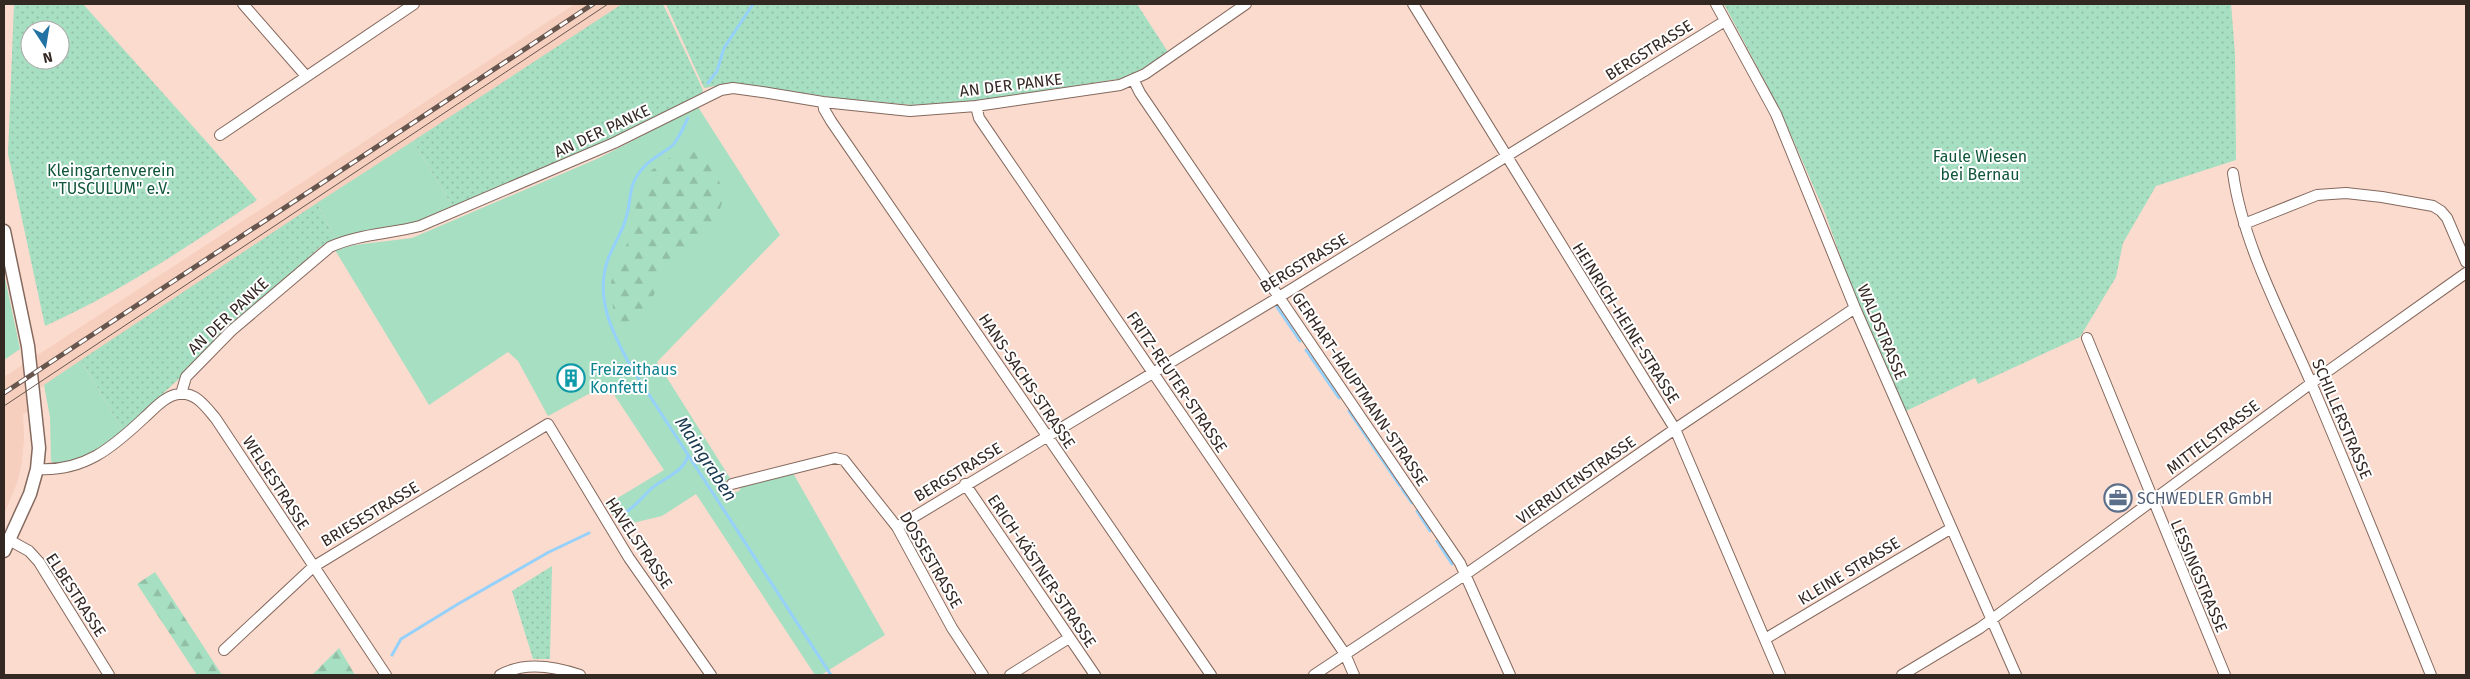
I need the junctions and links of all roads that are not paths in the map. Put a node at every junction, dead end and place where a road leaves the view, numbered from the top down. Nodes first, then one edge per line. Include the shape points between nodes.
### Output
1 (243, 4) edge
2 (414, 4) edge
3 (1246, 4) edge
4 (1413, 4) edge
5 (1716, 4) edge
6 (1725, 21) junction
7 (306, 76) junction
8 (1134, 81) junction
9 (823, 102) junction
10 (976, 106) junction
11 (220, 135) dead end
12 (1508, 155) junction
13 (2233, 173) dead end
14 (2244, 224) junction
15 (4, 231) edge
16 (2466, 262) edge
17 (2466, 273) edge
18 (1278, 296) junction
19 (1854, 308) junction
20 (2087, 338) dead end
21 (1152, 372) junction
22 (2312, 383) junction
23 (181, 394) junction
24 (548, 424) joint
25 (1675, 429) junction
26 (1047, 436) junction
27 (37, 469) junction
28 (732, 484) dead end
29 (965, 484) junction
30 (2152, 501) junction
31 (897, 527) junction
32 (1950, 529) junction
33 (6, 546) edge
34 (313, 567) junction
35 (1466, 574) junction
36 (1992, 619) junction
37 (1069, 638) junction
38 (1765, 639) junction
39 (224, 650) dead end
40 (1345, 654) junction
41 (109, 675) edge
42 (386, 675) edge
43 (500, 675) edge
44 (580, 675) edge
45 (712, 675) edge
46 (983, 675) edge
47 (1010, 675) edge
48 (1095, 675) edge
49 (1211, 675) edge
50 (1314, 675) edge
51 (1354, 675) edge
52 (1510, 675) edge
53 (1780, 675) edge
54 (1902, 675) edge
55 (2016, 675) edge
56 (2225, 675) edge
57 (2431, 675) edge

1 - 7 street
2 - 7 street
3 - 8 street, AN DER PANKE
4 - 12 street, HEINRICH-HEINE-STRASSE
5 - 6 street, WALDSTRASSE
6 - 12 street, BERGSTRASSE
6 - 19 street, WALDSTRASSE via 1776,114
7 - 11 street
8 - 10 street, AN DER PANKE
8 - 18 street, GERHART-HAUPTMANN-STRASSE
9 - 10 street, AN DER PANKE via 910,111
9 - 23 street, AN DER PANKE via 733,88 721,90 622,139 420,226 348,239 330,247 231,331 186,377
9 - 26 street, HANS-SACHS-STRASSE via 831,120
10 - 21 street, FRITZ-REUTER-STRASSE via 980,118
12 - 18 street, BERGSTRASSE
12 - 25 street, HEINRICH-HEINE-STRASSE
13 - 14 street, SCHILLERSTRASSE via 2236,200
14 - 16 street via 2318,195 2382,196 2433,206 2441,211
14 - 22 street, SCHILLERSTRASSE
15 - 27 main road via 30,355 39,437
17 - 22 street, MITTELSTRASSE
18 - 21 street, BERGSTRASSE
18 - 35 street, GERHART-HAUPTMANN-STRASSE
19 - 25 street, VIERRUTENSTRASSE
19 - 32 street, WALDSTRASSE
20 - 30 street, LESSINGSTRASSE
21 - 26 street, BERGSTRASSE
21 - 40 street, FRITZ-REUTER-STRASSE
22 - 30 street, MITTELSTRASSE
22 - 57 street, SCHILLERSTRASSE
23 - 27 street via 169,397 114,444 79,465
23 - 34 street, WELSESTRASSE via 195,397 206,407
24 - 34 street, BRIESESTRASSE
24 - 45 street, HAVELSTRASSE via 629,558
25 - 35 street, VIERRUTENSTRASSE
25 - 38 street, HEINRICH-HEINE-STRASSE
26 - 29 street, BERGSTRASSE
26 - 49 street, HANS-SACHS-STRASSE
27 - 33 main road via 24,510
28 - 31 street, DOSSESTRASSE via 835,458 844,460
29 - 31 street, BERGSTRASSE
29 - 37 street, ERICH-KÄSTNER-STRASSE
30 - 36 street, MITTELSTRASSE
30 - 56 street, LESSINGSTRASSE
31 - 46 street, DOSSESTRASSE via 952,628
32 - 36 street, WALDSTRASSE
32 - 38 street, KLEINE STRASSE
33 - 41 street, ELBESTRASSE via 30,551 39,562
34 - 39 street, BRIESESTRASSE
34 - 42 street, WELSESTRASSE
35 - 40 street, VIERRUTENSTRASSE
35 - 52 street, GERHART-HAUPTMANN-STRASSE
36 - 54 street, MITTELSTRASSE
36 - 55 street, WALDSTRASSE
37 - 47 street
37 - 48 street, ERICH-KÄSTNER-STRASSE
38 - 53 street, HEINRICH-HEINE-STRASSE
40 - 50 street, VIERRUTENSTRASSE
40 - 51 street, FRITZ-REUTER-STRASSE
43 - 44 street via 542,666

